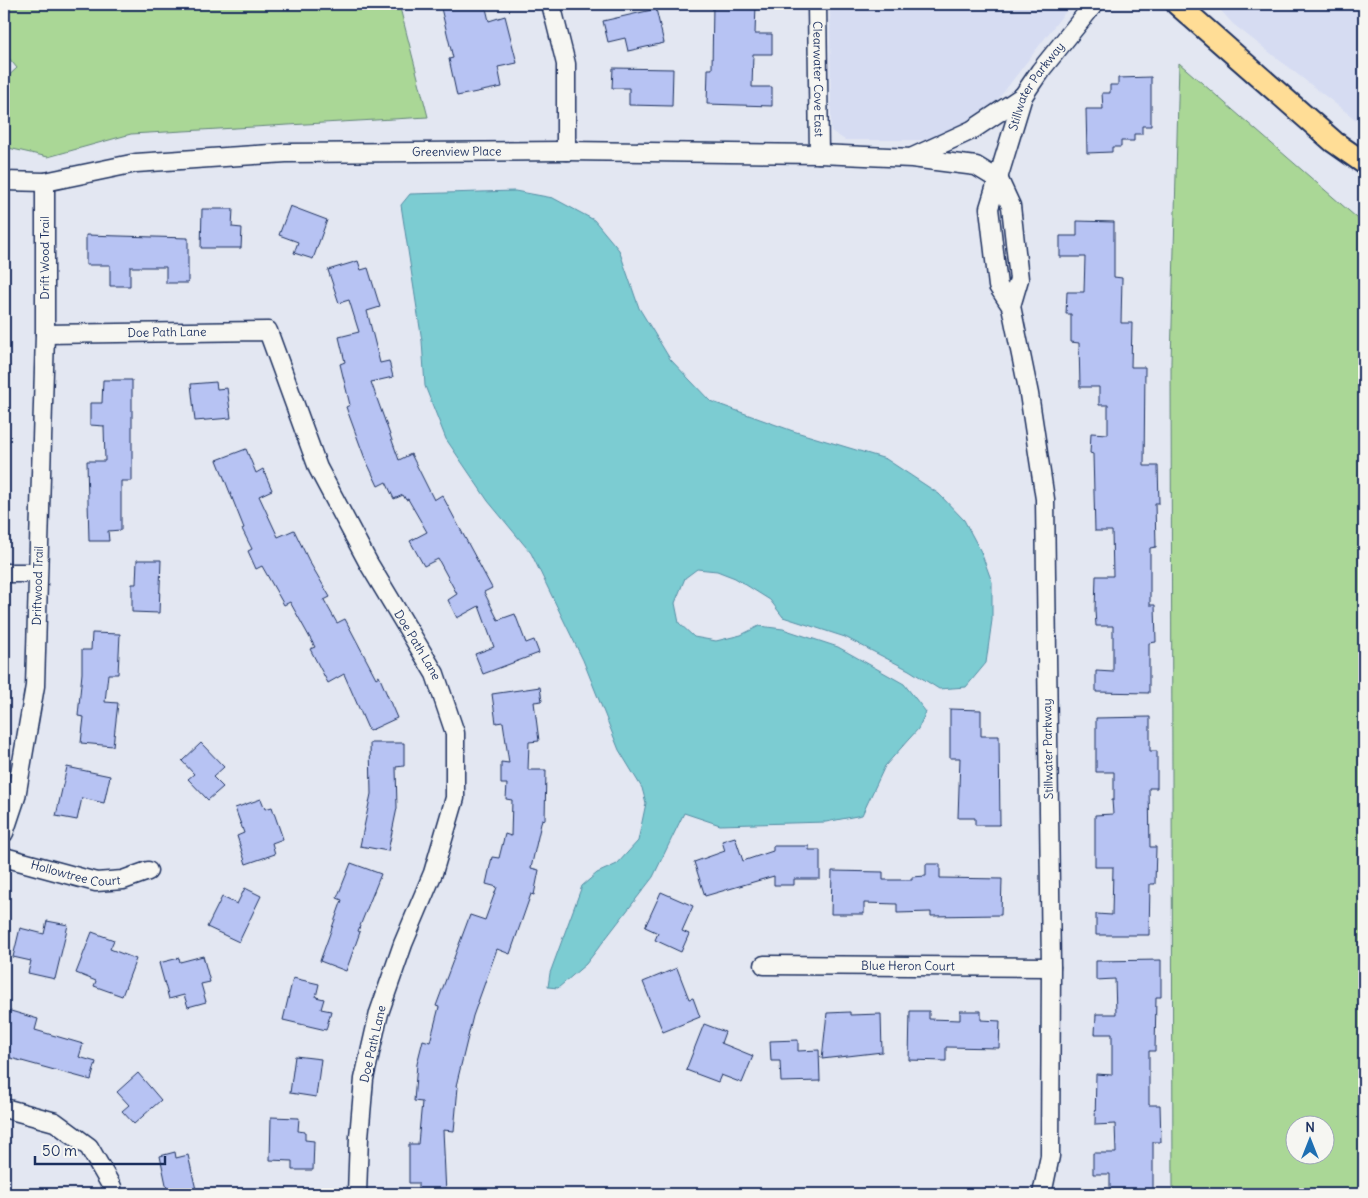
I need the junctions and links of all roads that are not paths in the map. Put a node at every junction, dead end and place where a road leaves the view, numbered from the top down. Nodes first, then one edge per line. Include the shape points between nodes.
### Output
1 (551, 4) edge
2 (817, 4) edge
3 (1094, 4) edge
4 (1177, 4) edge
5 (1023, 96) junction
6 (566, 151) junction
7 (819, 154) junction
8 (912, 158) junction
9 (1364, 163) edge
10 (999, 180) junction
11 (4, 181) edge
12 (45, 182) junction
13 (45, 334) junction
14 (4, 573) edge
15 (38, 573) junction
16 (4, 833) edge
17 (4, 857) edge
18 (148, 871) dead end
19 (764, 965) dead end
20 (1051, 966) junction
21 (4, 1108) edge
22 (112, 1194) edge
23 (357, 1194) edge
24 (1042, 1194) edge

1 - 6 street via 566,64
2 - 7 street, Clearwater Cove East
3 - 5 street, Stillwater Parkway
4 - 9 main road via 1334,142
5 - 8 street, Greenview Place via 972,130
5 - 10 street, Stillwater Parkway
6 - 7 street, Greenview Place
6 - 12 street, Greenview Place via 286,153 214,157 136,163
7 - 8 street, Greenview Place
8 - 10 street, Greenview Place via 976,166
10 - 20 street, Stillwater Parkway via 1011,206 1019,278 1011,306 1045,499
11 - 12 street, Greenview Place
12 - 13 street, Drift Wood Trail
13 - 15 street, Driftwood Trail
13 - 23 street, Doe Path Lane via 268,331 318,468 369,564 435,674 455,733 455,798 433,873 378,1012 364,1079
14 - 15 street
15 - 16 street, Driftwood Trail via 35,686 16,797
17 - 18 street, Hollowtree Court via 96,882 123,880
19 - 20 street, Blue Heron Court
20 - 24 street, Stillwater Parkway via 1050,1156
21 - 22 street via 55,1122 89,1147 112,1187

